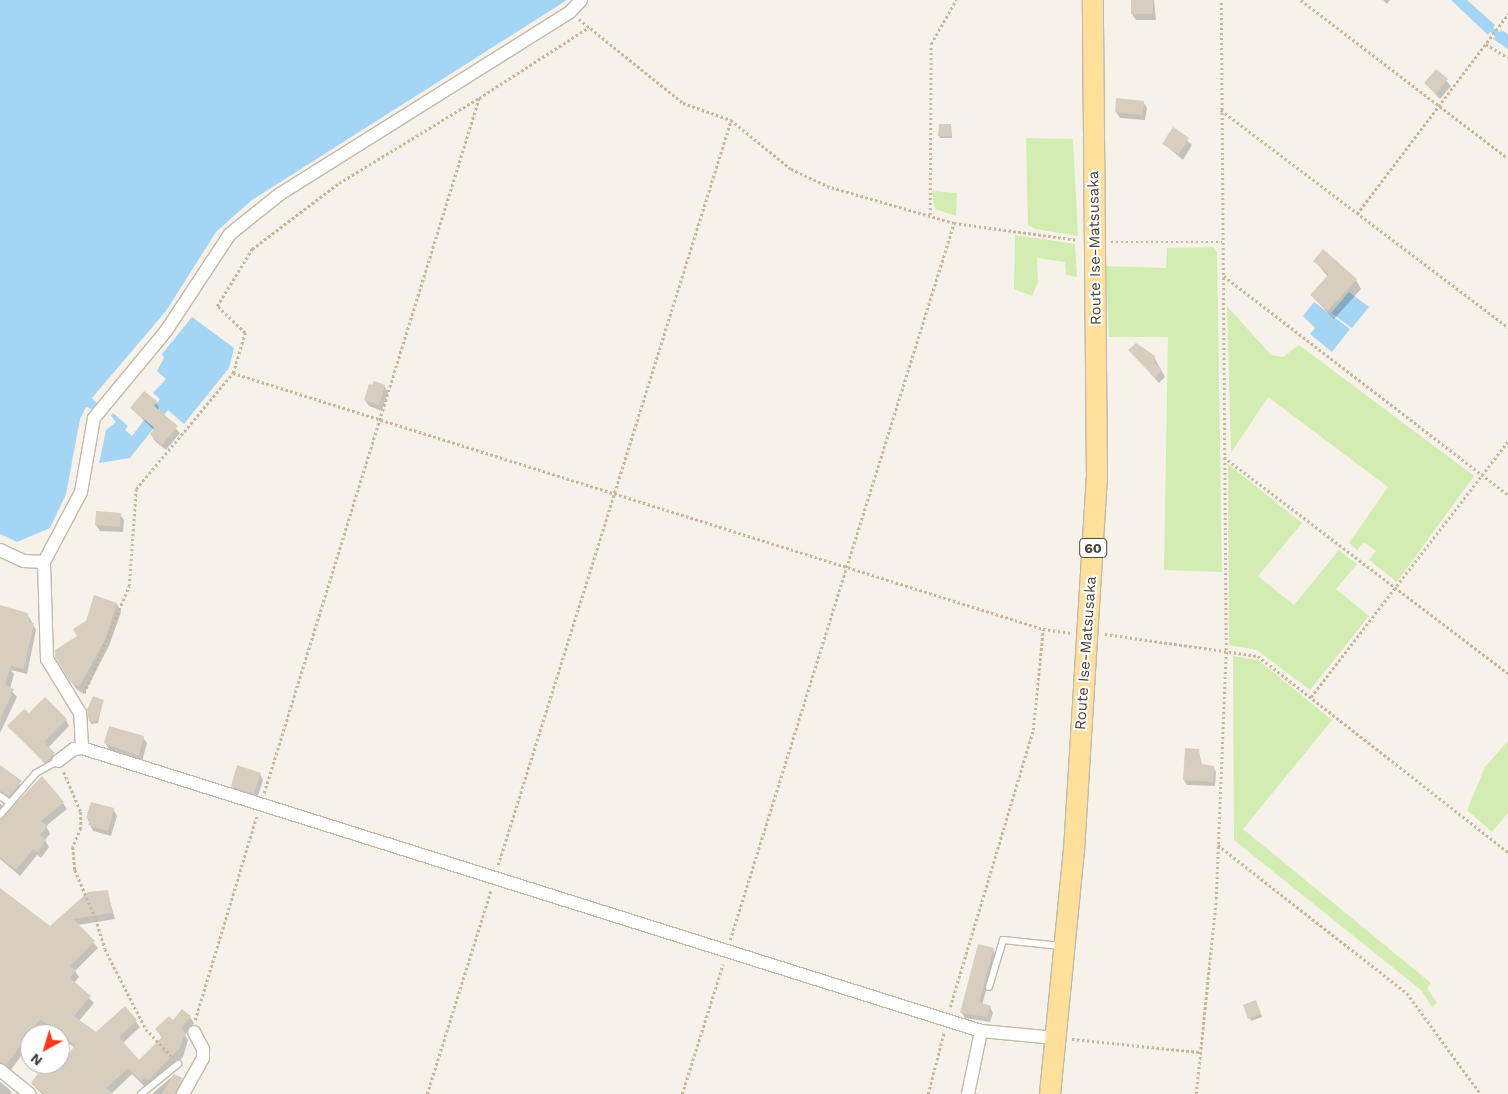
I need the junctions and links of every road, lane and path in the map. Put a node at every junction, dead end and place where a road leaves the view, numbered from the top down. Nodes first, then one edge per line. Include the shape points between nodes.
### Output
1 (581, 0) edge
2 (956, 0) edge
3 (1093, 0) edge
4 (1221, 0) edge
5 (1301, 0) edge
6 (1508, 14) edge
7 (1486, 44) junction
8 (1508, 58) edge
9 (480, 98) junction
10 (1440, 106) junction
11 (1221, 110) junction
12 (731, 120) junction
13 (1508, 158) edge
14 (1357, 214) junction
15 (930, 215) junction
16 (1223, 275) junction
17 (1508, 328) edge
18 (233, 373) junction
19 (380, 422) junction
20 (1508, 441) edge
21 (1224, 456) junction
22 (1482, 475) junction
23 (612, 495) junction
24 (1508, 495) edge
25 (0, 550) edge
26 (44, 562) junction
27 (846, 566) junction
28 (1396, 587) junction
29 (1042, 628) junction
30 (1088, 634) junction
31 (1226, 650) junction
32 (1508, 673) edge
33 (1311, 697) junction
34 (77, 708) junction
35 (82, 748) junction
36 (58, 761) junction
37 (0, 796) edge
38 (261, 802) junction
39 (10, 803) junction
40 (0, 816) edge
41 (1218, 845) junction
42 (1508, 852) edge
43 (495, 876) junction
44 (1066, 947) junction
45 (727, 950) junction
46 (989, 988) dead end
47 (947, 1020) junction
48 (981, 1031) junction
49 (194, 1032) joint
50 (1056, 1038) junction
51 (1201, 1052) junction
52 (178, 1064) joint
53 (0, 1070) edge
54 (30, 1094) edge
55 (141, 1094) edge
56 (183, 1094) edge
57 (427, 1094) edge
58 (682, 1094) edge
59 (928, 1094) edge
60 (968, 1094) edge
61 (1050, 1094) edge
62 (1196, 1094) edge
63 (1481, 1094) edge

1 - 26 street via 570,12 280,194 230,234 166,331 94,418 81,492
2 - 15 path via 931,44
3 - 30 main road, Route Ise-Matsusaka / 60 via 1097,479
4 - 11 path
5 - 10 path
6 - 7 path
7 - 8 path
7 - 10 path
9 - 12 path via 589,27 683,103
9 - 18 path via 340,183 252,249 217,306 245,333
9 - 19 path
10 - 13 path
10 - 14 path
11 - 14 path
11 - 16 path
12 - 15 path via 791,169 827,186
12 - 23 path
14 - 17 path
15 - 27 path via 954,223
16 - 21 path
16 - 22 path
18 - 19 path
18 - 34 path via 136,490 129,586
19 - 23 path
19 - 38 path
20 - 22 path
21 - 28 path
21 - 31 path
22 - 24 path
22 - 28 path
23 - 27 path
23 - 43 path
25 - 26 street via 24,561
26 - 34 street via 47,659
27 - 29 path
27 - 45 path
28 - 32 path
28 - 33 path
29 - 30 path
29 - 47 path via 1033,730
30 - 31 path
30 - 44 main road, Route Ise-Matsusaka / 60
31 - 33 path via 1258,656
31 - 41 path
33 - 42 path
34 - 35 street
35 - 36 street via 74,749
35 - 38 street
36 - 39 lane via 36,773
36 - 52 path via 81,812 80,828 73,847 75,870 105,949 146,1029
37 - 39 lane
38 - 43 street
38 - 49 path via 195,1011
39 - 40 lane
41 - 51 path
41 - 63 path via 1406,993
43 - 45 street
43 - 57 path
44 - 46 lane via 1003,940
44 - 50 main road, Route Ise-Matsusaka / 60
45 - 47 street
45 - 58 path
47 - 48 street
47 - 59 path
48 - 50 street
48 - 60 street
49 - 56 street via 203,1049 203,1058
50 - 51 path
50 - 61 main road, Route Ise-Matsusaka / 60
51 - 62 path
52 - 55 lane
53 - 54 street

